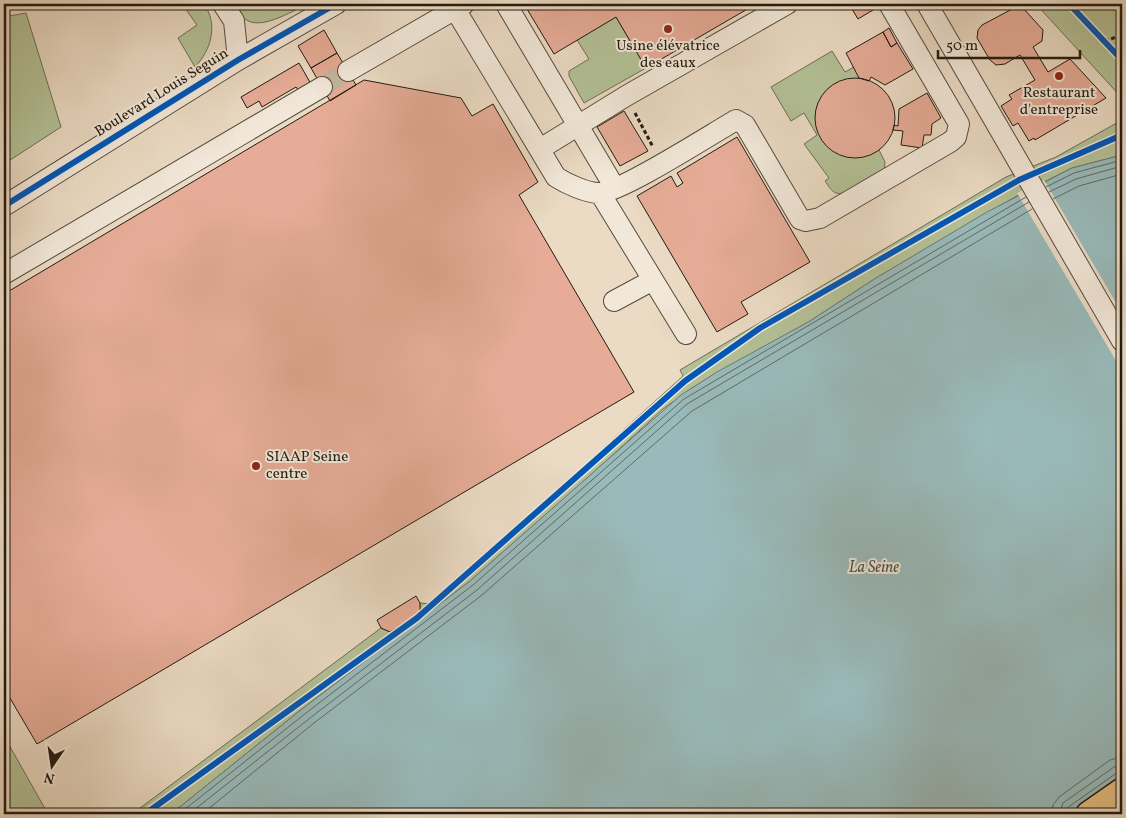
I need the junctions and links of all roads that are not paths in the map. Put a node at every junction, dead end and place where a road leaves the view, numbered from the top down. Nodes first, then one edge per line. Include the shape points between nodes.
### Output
1 (223, 4) edge
2 (336, 4) edge
3 (506, 4) edge
4 (787, 4) edge
5 (889, 4) edge
6 (926, 4) edge
7 (457, 6) edge
8 (238, 60) junction
9 (348, 71) tunnel mouth
10 (322, 87) tunnel mouth
11 (577, 125) junction
12 (540, 149) junction
13 (607, 191) junction
14 (4, 206) edge
15 (4, 274) edge
16 (653, 280) junction
17 (614, 301) dead end
18 (686, 334) dead end
19 (1122, 341) edge
20 (1122, 791) edge
21 (1089, 814) edge

1 - 8 street via 234,21
2 - 8 street, Boulevard Louis Seguin
3 - 11 street
4 - 11 street
5 - 13 street via 958,124 956,137 950,142 820,218 806,221 800,219 745,125 736,120
6 - 19 street
7 - 9 street
7 - 12 street
8 - 14 street, Boulevard Louis Seguin
10 - 15 street
11 - 12 street
11 - 13 street
12 - 13 street via 556,177 573,187
13 - 16 street
16 - 17 street
16 - 18 street
20 - 21 main road

